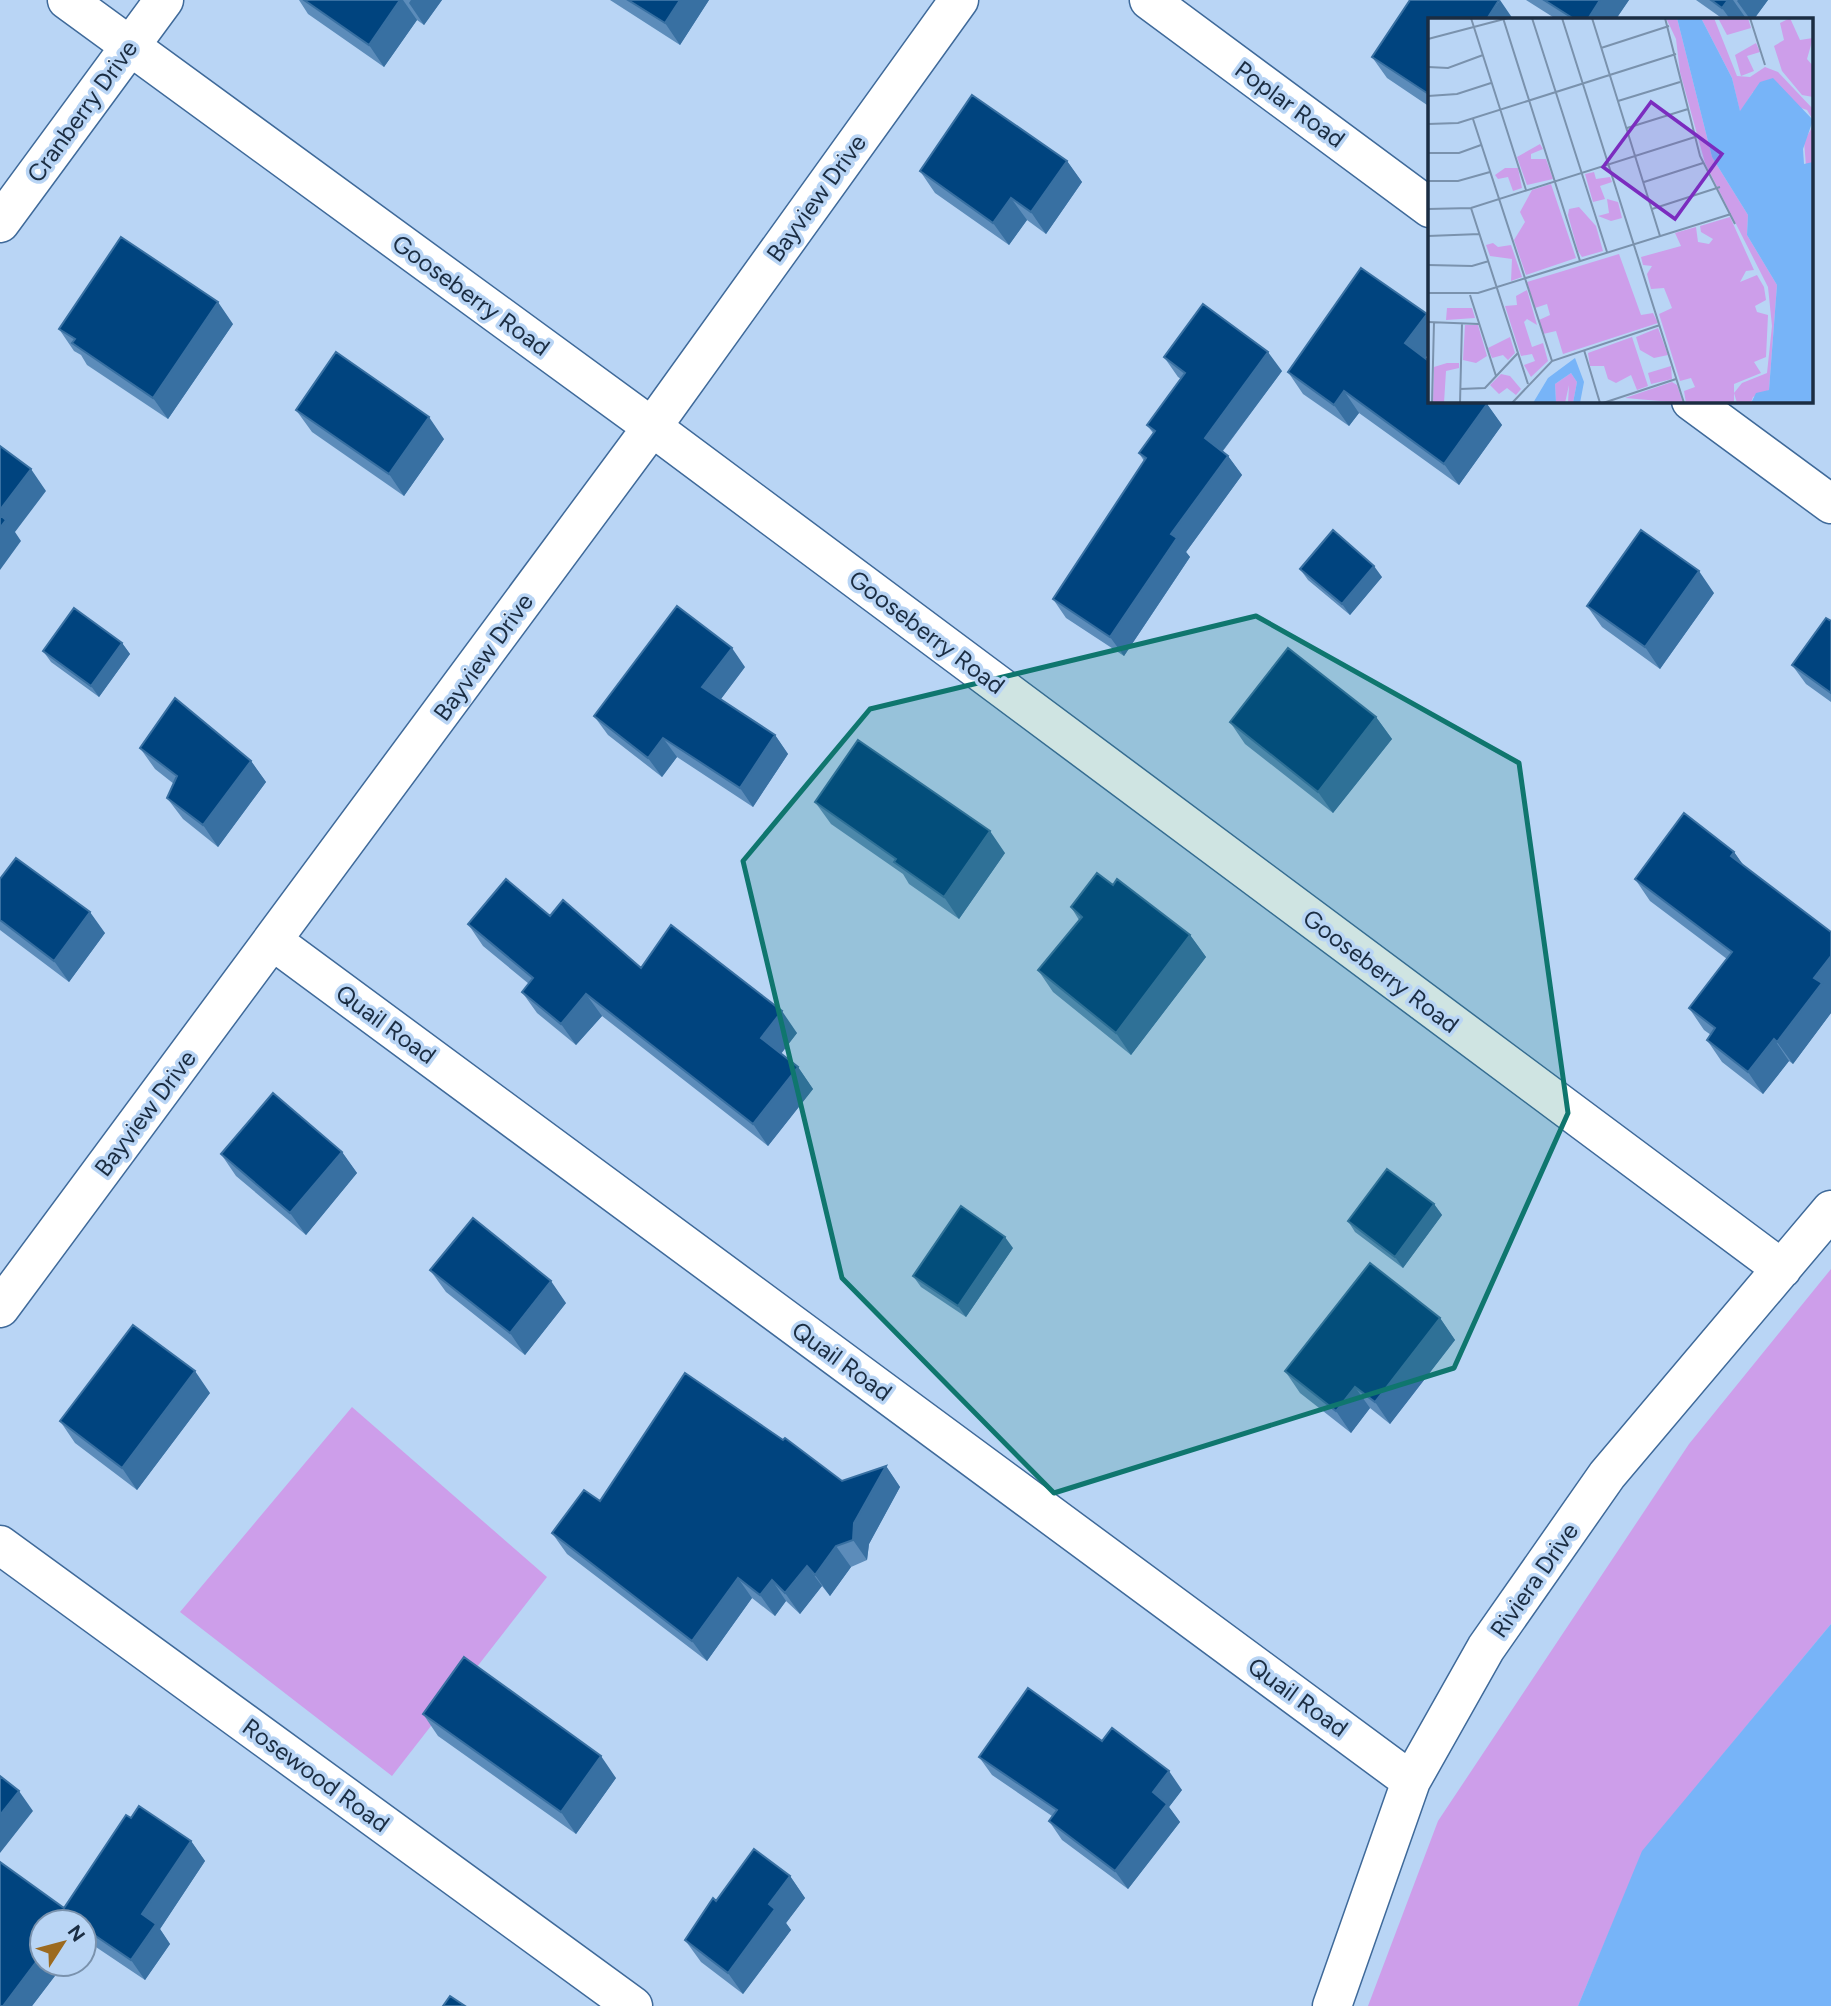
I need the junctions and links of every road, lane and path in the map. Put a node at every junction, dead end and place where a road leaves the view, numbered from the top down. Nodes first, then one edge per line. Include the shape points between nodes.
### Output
1 (68, 0) edge
2 (163, 0) edge
3 (959, 0) edge
4 (1149, 0) edge
5 (130, 46) junction
6 (1428, 207) edge
7 (0, 223) edge
8 (1692, 402) edge
9 (652, 427) junction
10 (1831, 504) edge
11 (273, 941) junction
12 (1831, 1210) edge
13 (1782, 1269) junction
14 (0, 1308) edge
15 (0, 1545) edge
16 (1410, 1781) junction
17 (633, 2006) edge
18 (1332, 2006) edge

1 - 5 street, Gooseberry Road
2 - 5 street, Cranberry Drive
3 - 9 street, Bayview Drive
4 - 6 street, Poplar Road
5 - 7 street, Cranberry Drive
5 - 9 street, Gooseberry Road
8 - 10 street
9 - 11 street, Bayview Drive
9 - 13 street, Gooseberry Road
11 - 14 street, Bayview Drive
11 - 16 street, Quail Road
12 - 13 street, Riviera Drive
13 - 16 street, Riviera Drive via 1608,1475 1486,1648
15 - 17 street, Rosewood Road
16 - 18 street, Riviera Drive

